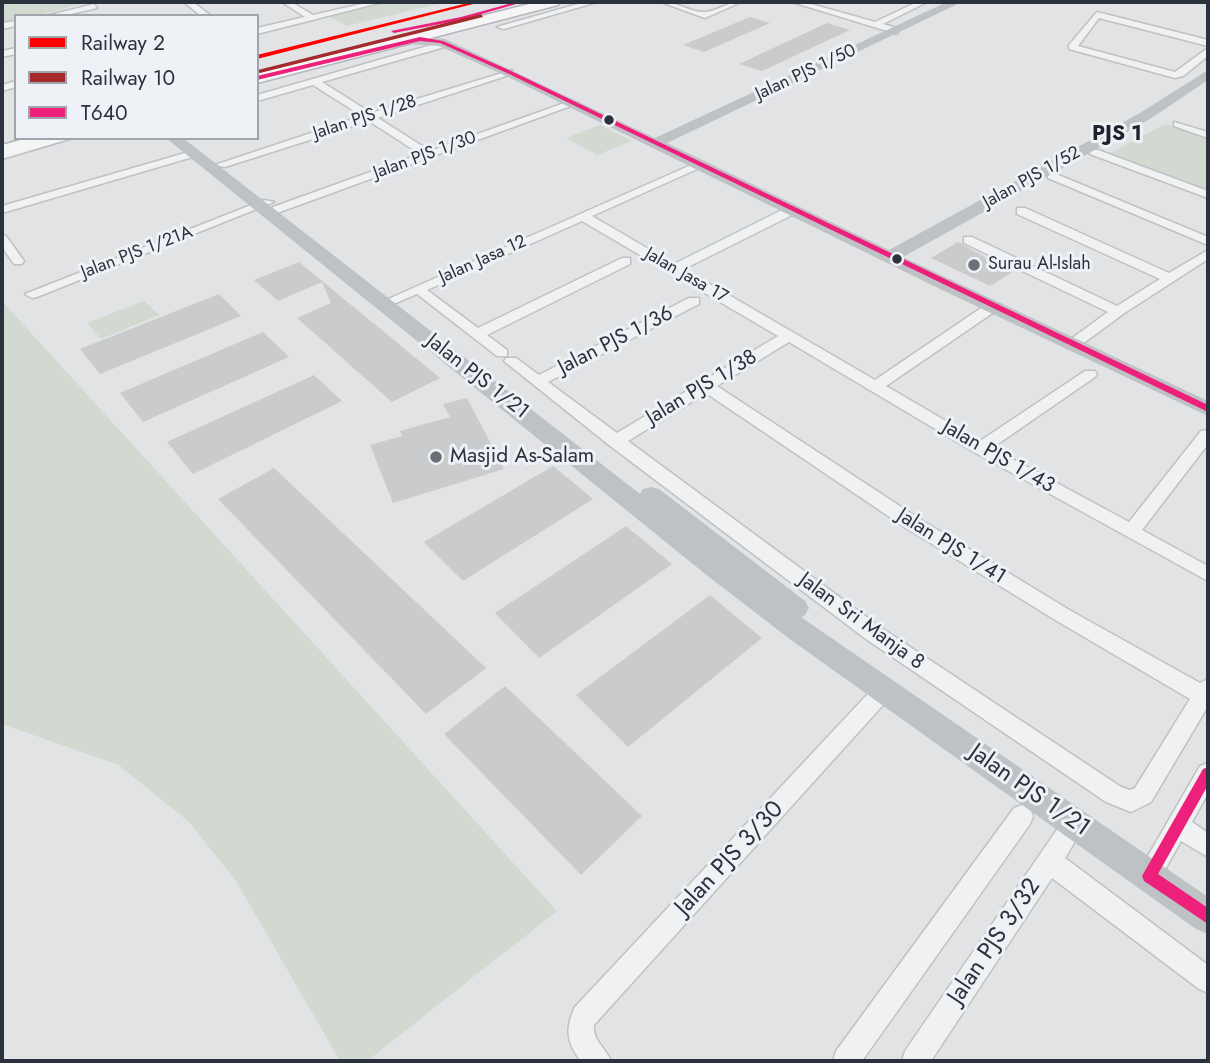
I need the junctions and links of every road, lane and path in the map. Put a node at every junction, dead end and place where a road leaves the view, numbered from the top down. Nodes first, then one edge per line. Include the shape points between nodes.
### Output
1 (188, 2) edge
2 (286, 2) edge
3 (379, 2) edge
4 (521, 2) edge
5 (553, 2) edge
6 (593, 2) edge
7 (666, 2) edge
8 (737, 2) edge
9 (796, 2) edge
10 (823, 2) edge
11 (922, 2) edge
12 (944, 2) edge
13 (956, 2) edge
14 (94, 6) edge
15 (812, 6) junction
16 (59, 14) edge
17 (204, 14) edge
18 (312, 18) junction
19 (1095, 18) junction
20 (463, 22) junction
21 (501, 27) dead end
22 (887, 28) junction
23 (259, 31) edge
24 (408, 40) junction
25 (1208, 43) edge
26 (445, 44) junction
27 (1208, 51) edge
28 (259, 67) edge
29 (301, 67) junction
30 (509, 72) junction
31 (1208, 74) edge
32 (259, 78) edge
33 (314, 81) junction
34 (259, 83) edge
35 (1199, 88) edge
36 (259, 97) edge
37 (574, 103) junction
38 (370, 117) junction
39 (1178, 124) dead end
40 (1208, 135) edge
41 (44, 140) edge
42 (59, 140) edge
43 (652, 141) junction
44 (191, 146) edge
45 (1094, 152) junction
46 (2, 153) edge
47 (429, 155) junction
48 (221, 164) junction
49 (706, 167) junction
50 (1052, 172) junction
51 (1208, 195) edge
52 (261, 207) junction
53 (2, 210) edge
54 (792, 210) junction
55 (1021, 211) dead end
56 (589, 220) junction
57 (2, 239) edge
58 (968, 240) dead end
59 (1208, 241) edge
60 (1208, 254) edge
61 (895, 260) junction
62 (19, 261) dead end
63 (626, 261) dead end
64 (674, 269) junction
65 (1169, 278) junction
66 (418, 289) junction
67 (32, 293) dead end
68 (390, 301) junction
69 (695, 301) dead end
70 (992, 307) junction
71 (1118, 311) junction
72 (477, 334) junction
73 (789, 336) junction
74 (1072, 345) junction
75 (1090, 374) dead end
76 (538, 382) junction
77 (706, 386) junction
78 (876, 387) junction
79 (1208, 409) edge
80 (1206, 435) dead end
81 (615, 441) junction
82 (980, 448) junction
83 (1131, 532) junction
84 (1208, 574) edge
85 (885, 690) junction
86 (1206, 692) edge
87 (1208, 773) edge
88 (1022, 816) dead end
89 (1075, 823) junction
90 (1178, 826) junction
91 (1208, 846) edge
92 (1049, 861) junction
93 (1149, 876) junction
94 (1208, 917) edge
95 (1208, 980) edge
96 (598, 1061) edge
97 (846, 1061) edge
98 (915, 1061) edge

1 - 17 street
2 - 18 street
3 - 18 street
4 - 20 highway
5 - 20 highway
6 - 21 street
7 - 8 street via 705,15
9 - 15 street
10 - 15 street
11 - 22 street
12 - 22 street, Jalan PJS 1/50
13 - 22 street, Jalan PJS 1/50
14 - 16 street
15 - 22 street
18 - 23 street
19 - 25 street
19 - 27 street
19 - 27 street via 1073,48 1175,75
20 - 24 highway
20 - 28 highway
20 - 30 street via 450,37 506,66
22 - 43 street, Jalan PJS 1/50
24 - 26 street
24 - 29 highway
26 - 30 street
26 - 33 street
29 - 32 highway
29 - 34 highway
30 - 37 street
30 - 38 street, Jalan PJS 1/28
31 - 35 street, Jalan PJS 1/52
33 - 36 street
33 - 38 street
35 - 45 street, Jalan PJS 1/52
35 - 50 street, Jalan PJS 1/52
37 - 43 street
37 - 47 street, Jalan PJS 1/30
38 - 47 street
38 - 48 street, Jalan PJS 1/28
39 - 40 street
41 - 46 highway
42 - 46 street
43 - 49 street
44 - 48 street, Jalan PJS 1/21
44 - 52 street, Jalan PJS 1/21
44 - 53 street
45 - 50 street, Jalan PJS 1/52
45 - 51 street
47 - 52 street, Jalan PJS 1/30
48 - 52 street, Jalan PJS 1/21
49 - 54 street
49 - 56 street, Jalan Jasa 12
50 - 59 street
50 - 61 street, Jalan PJS 1/52
52 - 67 street, Jalan PJS 1/21A
52 - 68 street, Jalan PJS 1/21
54 - 61 street
54 - 64 street
55 - 65 street
56 - 64 street, Jalan Jasa 17
56 - 66 street, Jalan Jasa 12
57 - 62 street
58 - 71 street
60 - 65 street
61 - 70 street
63 - 72 street
64 - 73 street, Jalan Jasa 17
65 - 71 street
66 - 68 street, Jalan Jasa 12
66 - 72 street, Jalan Sri Manja 8
68 - 85 street, Jalan PJS 1/21 via 713,566
69 - 76 street, Jalan PJS 1/36
70 - 74 street
70 - 78 street
71 - 74 street
72 - 76 street, Jalan Sri Manja 8
73 - 77 street, Jalan PJS 1/38
73 - 78 street, Jalan PJS 1/43
74 - 79 street
75 - 82 street
76 - 81 street, Jalan Sri Manja 8
77 - 81 street, Jalan PJS 1/38
77 - 86 street, Jalan PJS 1/41 via 912,523 1064,616
78 - 82 street, Jalan PJS 1/43
80 - 83 street
81 - 86 street, Jalan Sri Manja 8 via 873,633 1114,795 1131,801 1143,795
82 - 83 street, Jalan PJS 1/43
83 - 84 street, Jalan PJS 1/43
85 - 89 street, Jalan PJS 1/21
85 - 96 street, Jalan PJS 3/30 via 584,1016 579,1030
87 - 90 street
88 - 97 street
89 - 92 street, Jalan PJS 3/32
89 - 93 street, Jalan PJS 1/21
90 - 91 street
90 - 93 street
92 - 95 street
92 - 98 street, Jalan PJS 3/32
93 - 94 street, Jalan PJS 1/21

